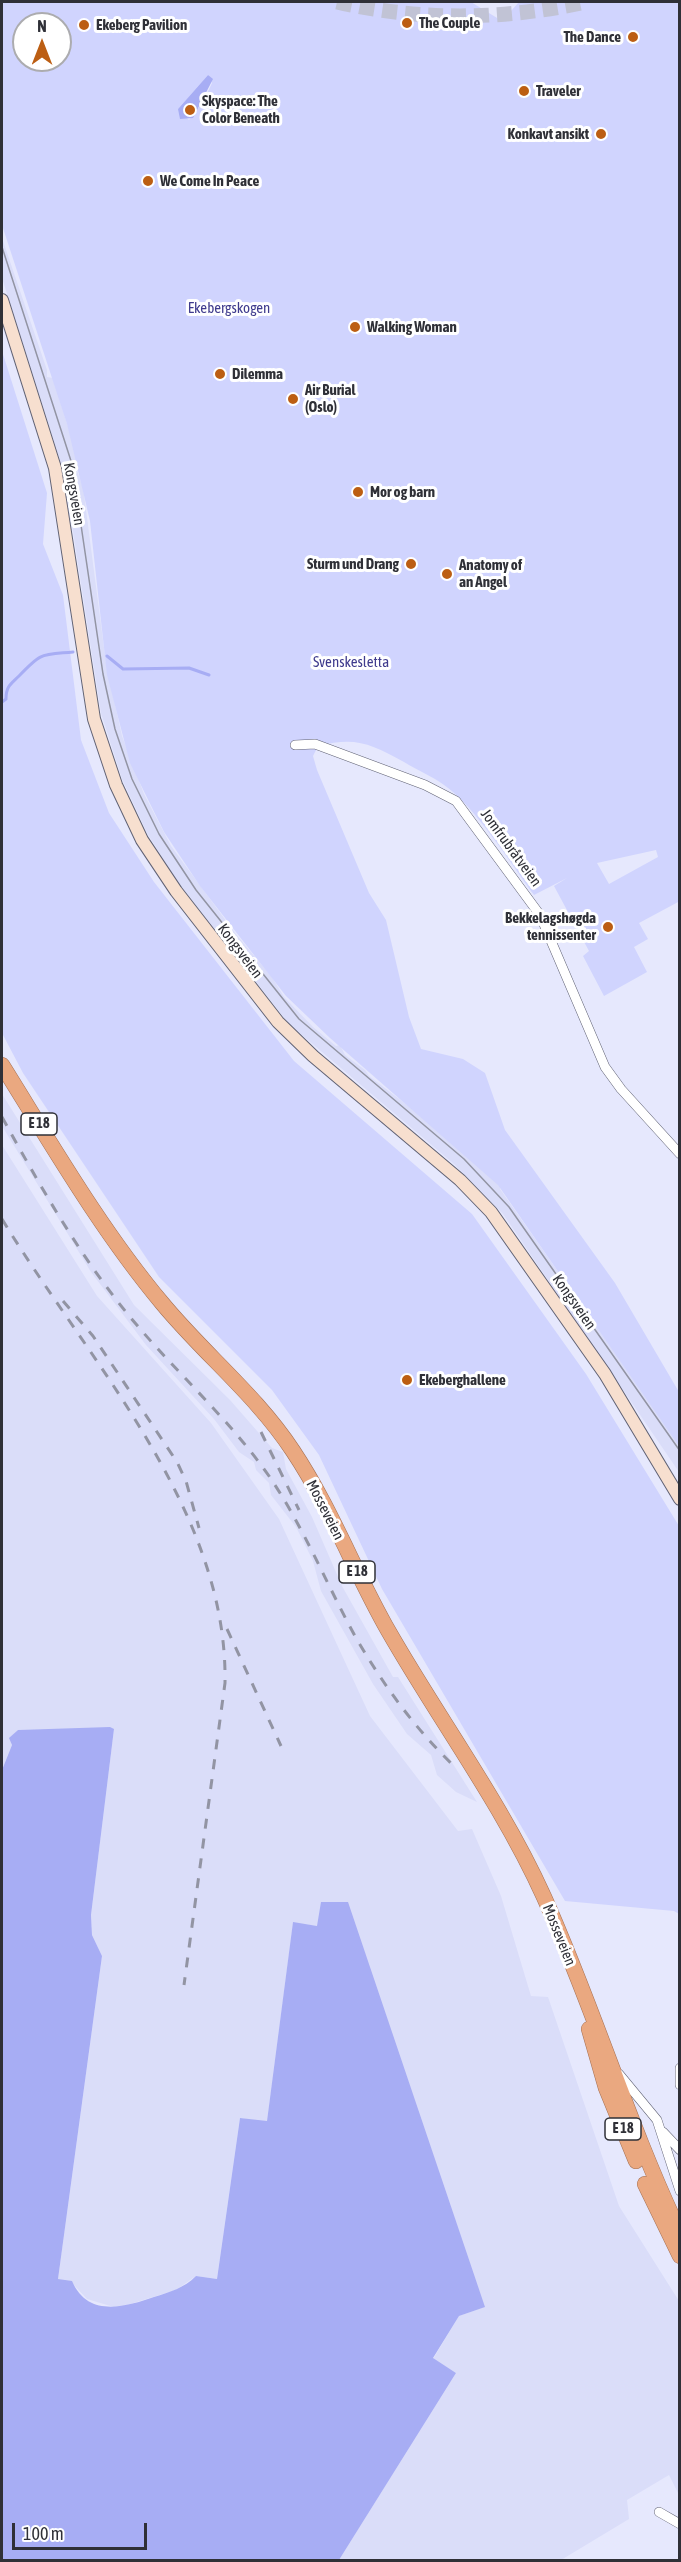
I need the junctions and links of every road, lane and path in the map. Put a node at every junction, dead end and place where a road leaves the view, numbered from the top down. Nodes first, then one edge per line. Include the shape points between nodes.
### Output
1 (2, 300) edge
2 (295, 746) dead end
3 (2, 1065) edge
4 (680, 1154) edge
5 (680, 1499) edge
6 (583, 1996) junction
7 (609, 2063) junction
8 (680, 2068) edge
9 (680, 2085) edge
10 (661, 2130) junction
11 (680, 2150) edge
12 (680, 2191) edge
13 (680, 2233) edge
14 (680, 2256) edge
15 (659, 2512) dead end
16 (680, 2524) edge

1 - 5 main road, Kongsveien via 55,468 94,719 116,785 142,840 176,891 278,1022 460,1180 500,1224 616,1390
2 - 4 street, Jomfrubråtveien via 324,747 425,785 456,801 540,915 605,1067
3 - 6 highway, Mosseveien / E 18 via 145,1283 271,1420 301,1464 386,1628 520,1848
6 - 7 highway, Mosseveien / E 18
6 - 14 highway, Mosseveien / E 18 via 606,2088
7 - 10 street, Mosseveien via 653,2114
7 - 13 highway, Mosseveien / E 18
8 - 9 street
10 - 11 street
10 - 12 street, Mosseveien
15 - 16 street

